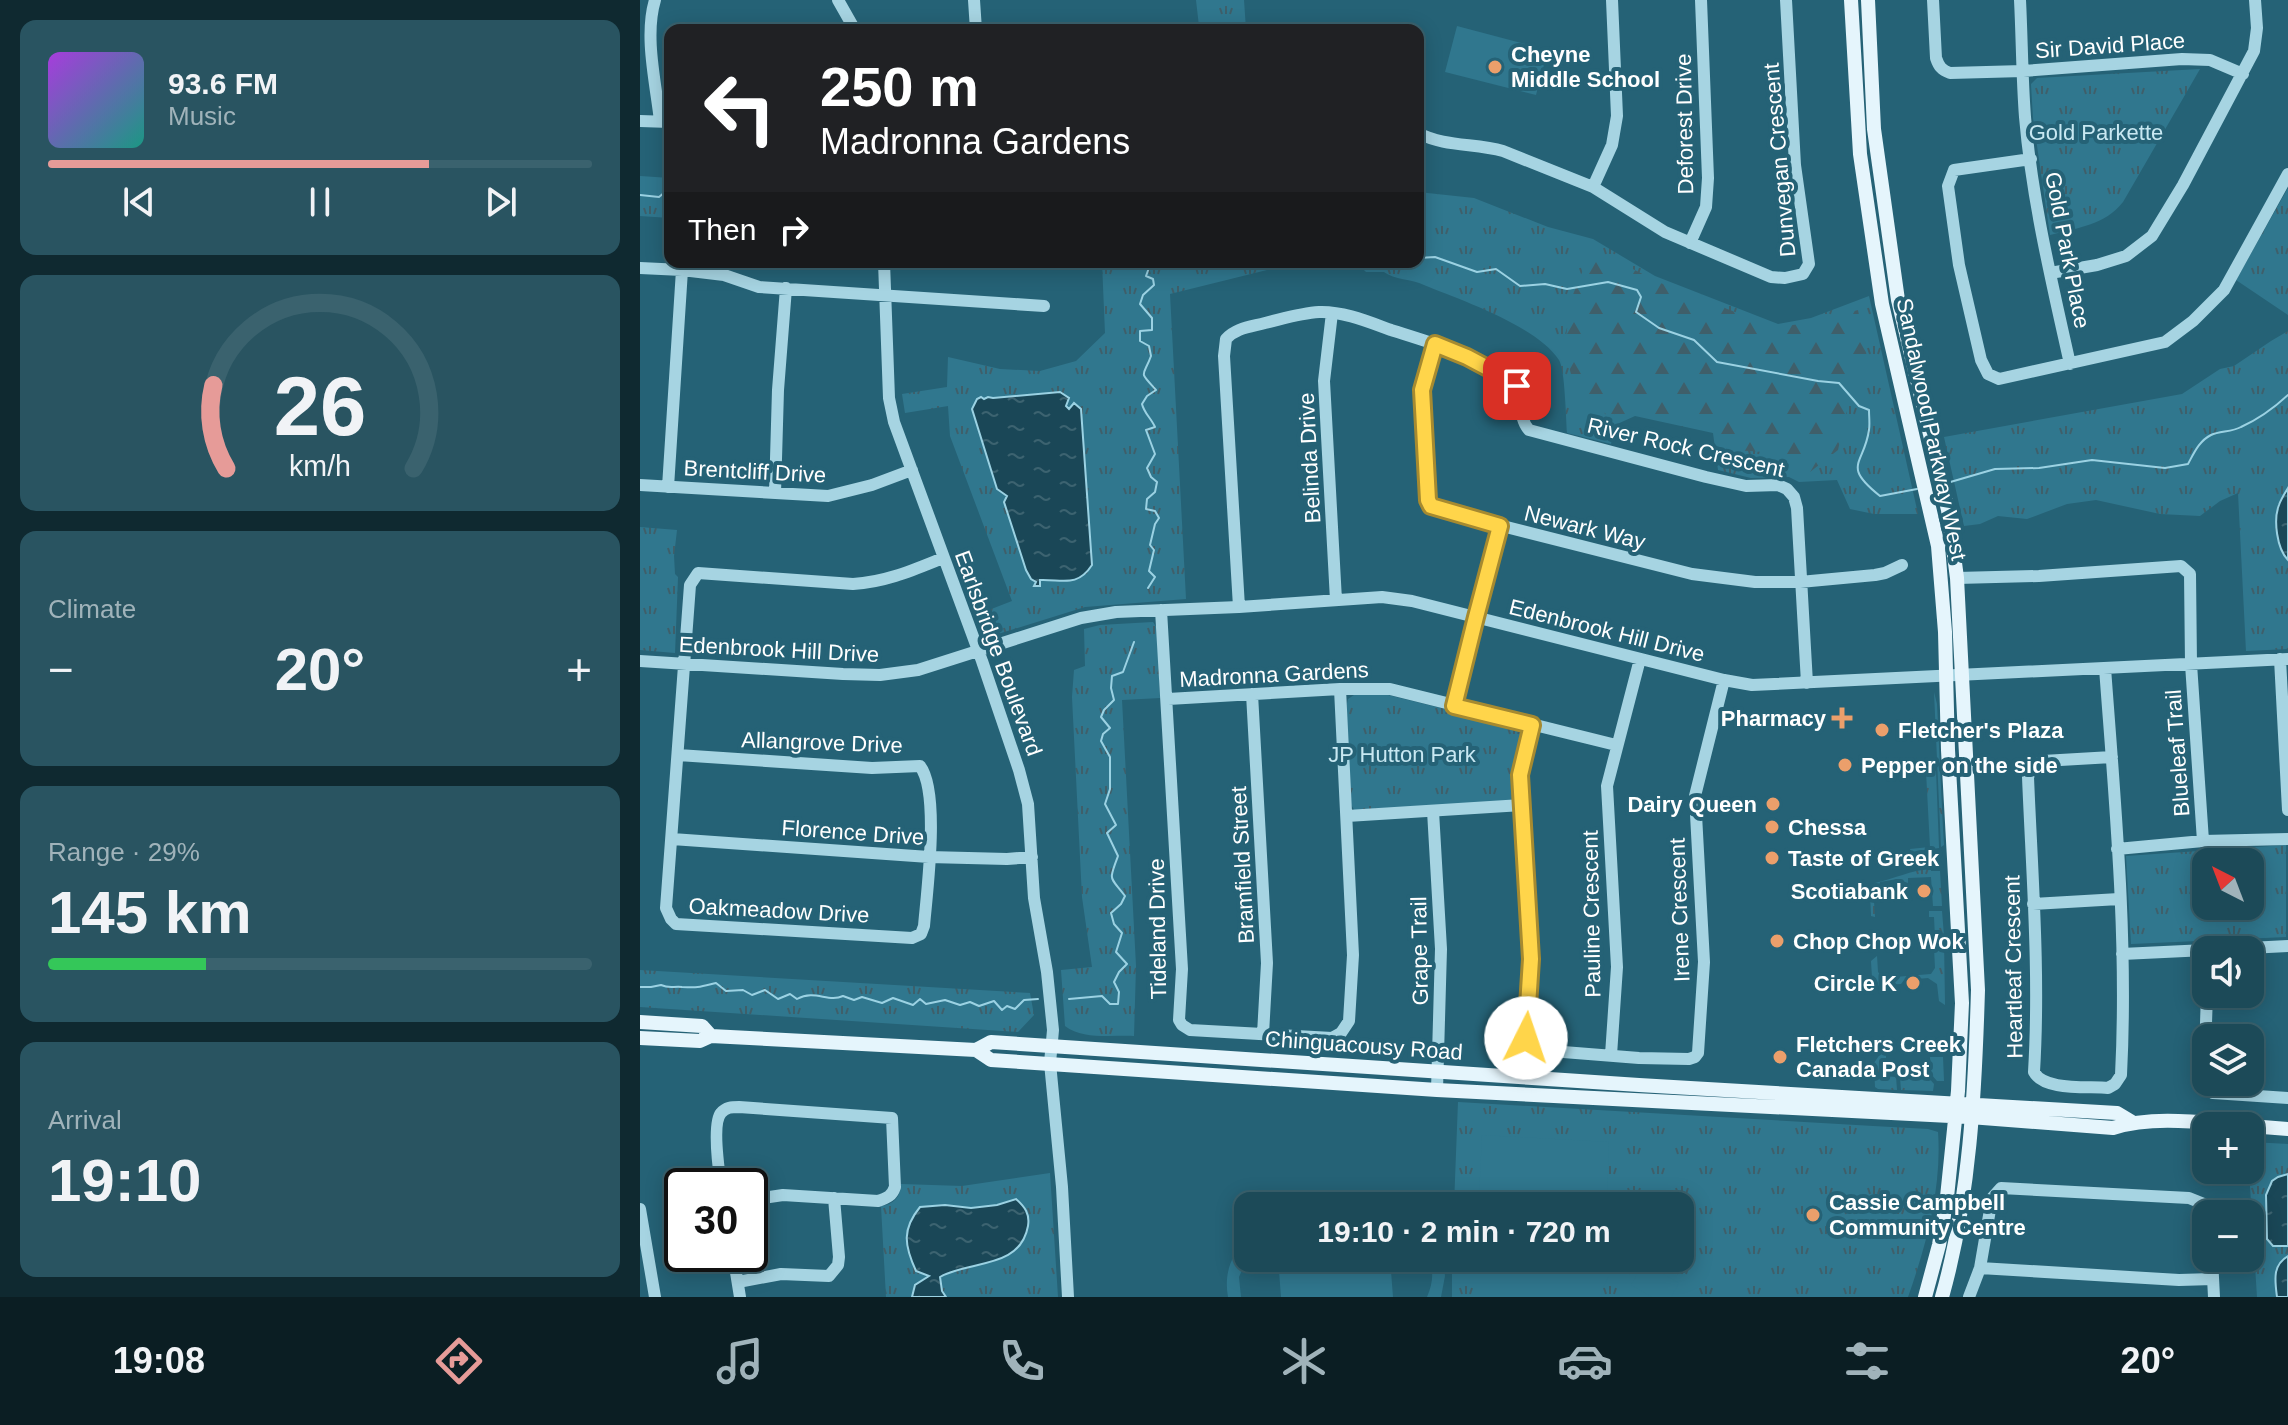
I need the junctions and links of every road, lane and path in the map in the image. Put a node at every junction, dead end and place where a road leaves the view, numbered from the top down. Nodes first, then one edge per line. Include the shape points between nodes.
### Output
1 (655, 0) edge
2 (838, 0) edge
3 (974, 0) edge
4 (1612, 0) edge
5 (1701, 0) edge
6 (1786, 0) edge
7 (1851, 0) edge
8 (1868, 0) edge
9 (1933, 0) edge
10 (2020, 0) edge
11 (2255, 0) edge
12 (852, 24) edge
13 (976, 24) edge
14 (2023, 71) junction
15 (2243, 74) junction
16 (664, 116) edge
17 (640, 121) edge
18 (664, 122) edge
19 (1424, 136) edge
20 (2031, 159) junction
21 (2288, 174) edge
22 (1593, 187) junction
23 (1690, 243) junction
24 (640, 268) edge
25 (884, 268) edge
26 (682, 270) junction
27 (2050, 273) junction
28 (786, 288) junction
29 (886, 296) junction
30 (1044, 306) dead end
31 (1332, 313) junction
32 (1435, 344) junction
33 (2070, 364) junction
34 (912, 470) junction
35 (640, 485) edge
36 (668, 487) junction
37 (775, 493) junction
38 (1500, 526) junction
39 (943, 558) junction
40 (1902, 565) dead end
41 (1957, 578) junction
42 (1800, 582) junction
43 (1336, 600) junction
44 (1239, 607) junction
45 (1161, 610) junction
46 (1476, 617) junction
47 (978, 651) junction
48 (1640, 659) junction
49 (2284, 659) edge
50 (640, 661) edge
51 (685, 664) junction
52 (2191, 664) junction
53 (2105, 668) junction
54 (1954, 675) junction
55 (1724, 680) junction
56 (1807, 683) junction
57 (1340, 689) junction
58 (1252, 694) junction
59 (1168, 699) junction
60 (1454, 706) junction
61 (1532, 725) junction
62 (1616, 745) junction
63 (2286, 749) edge
64 (678, 755) junction
65 (2112, 757) junction
66 (1522, 805) junction
67 (2288, 810) edge
68 (1433, 811) junction
69 (1347, 816) junction
70 (672, 839) junction
71 (2288, 839) edge
72 (2203, 841) junction
73 (2117, 849) junction
74 (929, 857) junction
75 (1032, 857) junction
76 (2119, 899) junction
77 (2033, 904) junction
78 (2288, 946) edge
79 (2264, 947) edge
80 (2192, 951) edge
81 (2122, 954) junction
82 (2207, 1008) edge
83 (640, 1022) edge
84 (1263, 1034) junction
85 (711, 1036) junction
86 (640, 1038) edge
87 (1052, 1047) junction
88 (976, 1050) junction
89 (1611, 1055) junction
90 (1050, 1063) junction
91 (1438, 1073) junction
92 (1437, 1090) junction
93 (2288, 1098) edge
94 (1964, 1110) junction
95 (2192, 1122) edge
96 (2264, 1127) edge
97 (2288, 1129) edge
98 (720, 1168) edge
99 (768, 1197) edge
100 (834, 1198) junction
101 (2194, 1200) edge
102 (640, 1209) edge
103 (1980, 1268) junction
104 (645, 1272) edge
105 (736, 1272) edge
106 (2213, 1272) edge
107 (2213, 1279) junction
108 (738, 1282) junction
109 (655, 1297) edge
110 (740, 1297) edge
111 (1068, 1297) edge
112 (1925, 1297) edge
113 (1942, 1297) edge
114 (1969, 1297) edge
115 (2214, 1297) edge

1 - 16 street via 650,32
2 - 12 street
3 - 13 street
4 - 22 street via 1617,116 1612,145
5 - 23 street, Deforest Drive via 1708,178 1706,207
6 - 23 street, Dunvegan Crescent via 1795,165 1808,269 1771,277
7 - 54 main road, Sandalwood Parkway West via 1860,154 1882,304 1938,546
8 - 41 main road, Sandalwood Parkway West via 1874,129 1898,300 1948,510
9 - 14 street, Sir David Place via 1936,58 1944,71
10 - 14 street, Gold Park Place
11 - 15 street via 2254,51
14 - 15 street, Sir David Place via 2182,59 2210,60
14 - 20 street, Gold Park Place
15 - 27 street via 2152,236 2126,256
17 - 18 street
19 - 22 street, Dunvegan Crescent via 1487,146
20 - 27 street, Gold Park Place
20 - 33 street via 1954,170 1948,186 1959,265 1988,374 1999,379
21 - 33 street via 2224,290 2193,321 2165,342
22 - 23 street, Dunvegan Crescent
24 - 26 street
25 - 29 street, Earlsbridge Boulevard
26 - 28 street
26 - 36 street
27 - 33 street, Gold Park Place
28 - 29 street
28 - 37 street
29 - 30 street
29 - 34 street, Earlsbridge Boulevard via 889,398
31 - 32 street, River Rock Crescent
31 - 43 street, Belinda Drive via 1324,381
31 - 44 street, River Rock Crescent via 1286,318 1234,331 1226,339
32 - 38 street, Newark Way via 1422,390 1428,500 1435,509
32 - 42 street, River Rock Crescent via 1512,381 1529,430 1706,477 1787,489 1797,508
34 - 37 street, Brentcliff Drive via 828,496
34 - 39 street, Earlsbridge Boulevard
35 - 36 street, Brentcliff Drive
36 - 37 street, Brentcliff Drive
38 - 42 street, Newark Way via 1692,574
38 - 46 street
39 - 47 street, Earlsbridge Boulevard
39 - 51 street, Oakmeadow Drive via 874,583 698,573 690,585
40 - 42 street, Newark Way via 1875,575
41 - 52 street, Blueleaf Trail via 2181,566 2190,574
41 - 54 main road, Sandalwood Parkway West
42 - 56 street, River Rock Crescent
43 - 44 street, Edenbrook Hill Drive
43 - 46 street, Edenbrook Hill Drive via 1382,597
44 - 45 street, Edenbrook Hill Drive
45 - 47 street, Edenbrook Hill Drive via 1081,618
45 - 59 street, Tideland Drive
46 - 48 street, Edenbrook Hill Drive
46 - 60 street
47 - 51 street, Edenbrook Hill Drive via 918,670 880,675
47 - 75 street, Earlsbridge Boulevard via 1028,804
48 - 55 street, Edenbrook Hill Drive
48 - 62 street, Pauline Crescent
49 - 52 street, Edenbrook Hill Drive
49 - 63 street
50 - 51 street, Edenbrook Hill Drive
51 - 64 street, Oakmeadow Drive
52 - 53 street, Edenbrook Hill Drive
52 - 72 street, Blueleaf Trail
53 - 54 street, Edenbrook Hill Drive
53 - 65 street, Heartleaf Crescent
54 - 56 street, Edenbrook Hill Drive
54 - 94 main road, Sandalwood Parkway West via 1948,750
55 - 56 street, Edenbrook Hill Drive
55 - 89 street, Irene Crescent via 1695,796 1704,962 1698,1053 1689,1059
57 - 58 street, Madronna Gardens
57 - 60 street, Madronna Gardens via 1390,689
57 - 69 street, Tideland Drive
58 - 59 street, Madronna Gardens
58 - 84 street, Bramfield Street via 1267,963
59 - 84 street, Tideland Drive via 1182,969 1179,1020 1190,1030
60 - 61 street, Madronna Gardens
61 - 62 street, Madronna Gardens
61 - 66 street via 1520,775
62 - 89 street, Pauline Crescent via 1607,786 1617,967
63 - 67 street
64 - 70 street, Oakmeadow Drive
64 - 74 street, Allangrove Drive via 872,768 920,766 930,793
65 - 73 street, Heartleaf Crescent
65 - 77 street, Heartleaf Crescent via 2043,761 2029,771
66 - 68 street
66 - 89 street via 1531,959 1526,1038 1538,1050
68 - 69 street
68 - 91 street, Grape Trail via 1441,949
69 - 84 street, Tideland Drive via 1353,955 1349,1021 1332,1038
70 - 74 street, Florence Drive
70 - 74 street, Oakmeadow Drive via 666,908 676,924 912,938 924,926
71 - 72 street
72 - 73 street
73 - 76 street, Heartleaf Crescent
74 - 75 street, Florence Drive
75 - 87 street, Earlsbridge Boulevard
76 - 77 street
76 - 81 street, Heartleaf Crescent
77 - 81 street, Heartleaf Crescent via 2038,1014 2034,1072 2039,1080 2108,1088 2121,1075
78 - 79 street
80 - 81 street
82 - 93 street via 2206,1088 2213,1093
83 - 85 main road, Chinguacousy Road via 702,1026
85 - 86 main road, Chinguacousy Road via 700,1041
85 - 88 main road, Chinguacousy Road
87 - 88 main road, Chinguacousy Road via 991,1042
87 - 90 street, Earlsbridge Boulevard
87 - 91 main road, Chinguacousy Road
88 - 90 main road, Chinguacousy Road via 991,1060
90 - 92 main road, Chinguacousy Road
90 - 111 street, Earlsbridge Boulevard
91 - 92 street, Grape Trail
91 - 94 main road, Chinguacousy Road
92 - 94 main road, Chinguacousy Road
94 - 95 main road, Chinguacousy Road via 2113,1128 2132,1122
94 - 112 main road, Sandalwood Parkway West
94 - 113 main road, Sandalwood Parkway West via 1955,1251
96 - 97 main road, Chinguacousy Road
98 - 100 street via 717,1125 726,1109 892,1118 893,1192 878,1201
99 - 100 street
100 - 108 street via 839,1257 835,1271 829,1276 781,1274
101 - 103 street via 2001,1188 1992,1198
102 - 104 street
103 - 107 street
103 - 114 street
104 - 109 street
105 - 108 street
106 - 107 street
107 - 115 street
108 - 110 street

